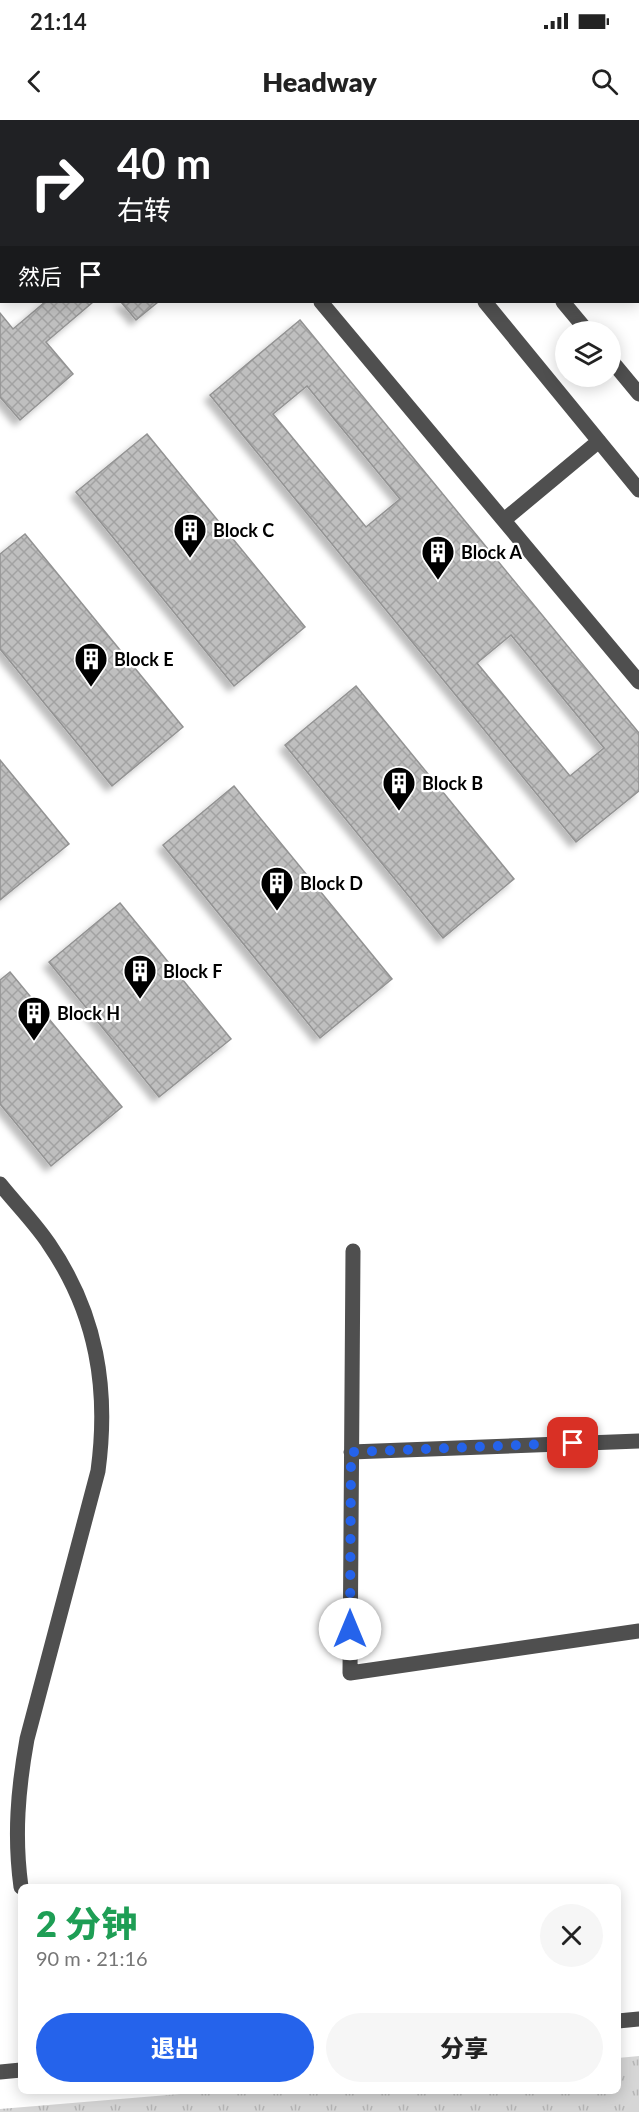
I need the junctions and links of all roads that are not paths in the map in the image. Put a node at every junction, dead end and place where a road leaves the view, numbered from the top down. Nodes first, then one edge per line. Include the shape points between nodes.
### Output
1 (322, 303) edge
2 (486, 303) edge
3 (564, 303) edge
4 (579, 321) edge
5 (621, 372) edge
6 (639, 394) edge
7 (599, 441) junction
8 (639, 490) edge
9 (504, 520) junction
10 (639, 682) edge
11 (0, 1184) edge
12 (353, 1251) dead end
13 (639, 1441) edge
14 (351, 1452) junction
15 (639, 1631) edge
16 (21, 1884) edge
17 (639, 2019) edge
18 (621, 2021) edge
19 (18, 2070) edge
20 (0, 2072) edge

1 - 9 street
2 - 7 street
3 - 4 street
5 - 6 street
7 - 8 street
7 - 9 street
9 - 10 street
11 - 16 street via 49,1243 72,1283 92,1335 103,1403 98,1471 20,1775 17,1858
12 - 14 street
13 - 14 street
14 - 15 street via 350,1673
17 - 18 street
19 - 20 street

